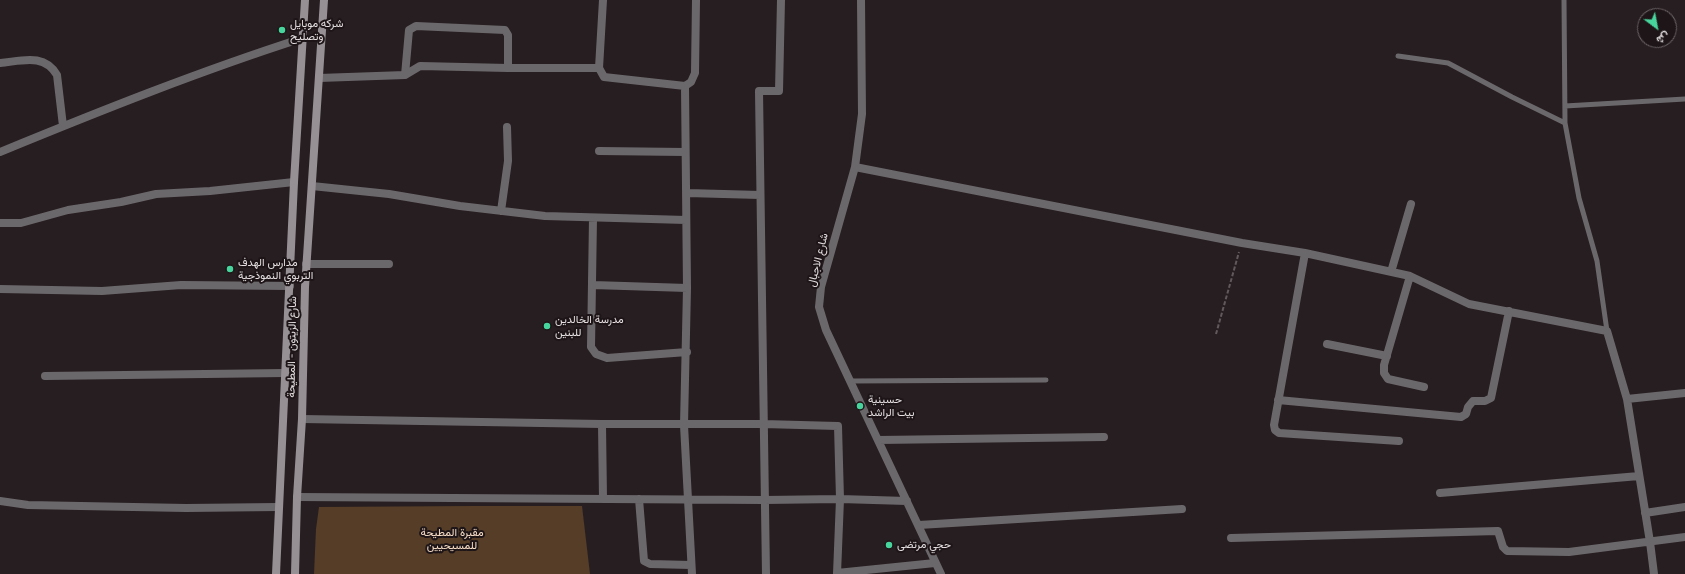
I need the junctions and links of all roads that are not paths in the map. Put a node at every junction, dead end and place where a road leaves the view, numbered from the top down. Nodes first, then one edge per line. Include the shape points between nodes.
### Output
1 (306, 0) edge
2 (324, 0) edge
3 (603, 0) edge
4 (696, 0) edge
5 (781, 0) edge
6 (861, 0) edge
7 (1564, 0) edge
8 (303, 38) junction
9 (1398, 56) dead end
10 (0, 63) edge
11 (508, 68) junction
12 (599, 68) junction
13 (405, 75) junction
14 (319, 78) junction
15 (686, 86) junction
16 (1685, 99) edge
17 (1565, 106) junction
18 (1565, 123) junction
19 (63, 126) junction
20 (507, 127) dead end
21 (599, 151) dead end
22 (0, 152) edge
23 (685, 152) junction
24 (855, 167) junction
25 (294, 182) junction
26 (312, 186) junction
27 (687, 192) junction
28 (760, 195) junction
29 (1411, 204) dead end
30 (501, 211) junction
31 (593, 218) junction
32 (686, 220) junction
33 (0, 223) edge
34 (1305, 253) junction
35 (306, 264) junction
36 (389, 264) dead end
37 (1391, 272) junction
38 (1410, 276) junction
39 (592, 285) junction
40 (290, 286) junction
41 (0, 288) edge
42 (687, 288) junction
43 (1509, 311) junction
44 (1607, 330) junction
45 (1328, 344) dead end
46 (687, 352) junction
47 (1386, 356) junction
48 (285, 373) junction
49 (45, 376) dead end
50 (1046, 380) dead end
51 (851, 381) junction
52 (1424, 387) dead end
53 (1685, 393) edge
54 (1627, 399) junction
55 (1278, 400) junction
56 (302, 419) junction
57 (602, 424) junction
58 (763, 424) junction
59 (684, 425) junction
60 (1104, 437) dead end
61 (878, 440) junction
62 (1398, 441) dead end
63 (1639, 476) junction
64 (1440, 493) dead end
65 (297, 497) junction
66 (603, 499) junction
67 (640, 499) junction
68 (840, 499) junction
69 (689, 500) junction
70 (764, 500) junction
71 (0, 501) edge
72 (907, 501) junction
73 (278, 506) junction
74 (1685, 507) edge
75 (1182, 509) dead end
76 (1644, 513) junction
77 (919, 525) junction
78 (1685, 537) edge
79 (1231, 538) dead end
80 (1650, 542) junction
81 (935, 563) junction
82 (691, 565) junction
83 (911, 570) edge
84 (276, 574) edge
85 (295, 574) edge
86 (692, 574) edge
87 (766, 574) edge
88 (837, 574) edge
89 (941, 574) edge
90 (1654, 574) edge

1 - 8 main road, شارع الزيتون - المطيحة
2 - 14 main road, شارع الزيتون - المطيحة
3 - 12 street
4 - 15 street via 696,73
5 - 28 street via 779,91 759,90
6 - 24 street, شارع الاجبال via 862,114
7 - 17 lane
8 - 19 street via 225,64
8 - 25 main road, شارع الزيتون - المطيحة
9 - 18 lane via 1448,63
10 - 19 street via 39,60 53,68 57,75
11 - 12 street
11 - 13 street via 420,66
11 - 13 street via 508,35 505,30 416,26 409,30
12 - 15 street via 604,77
13 - 14 street
14 - 26 main road, شارع الزيتون - المطيحة
15 - 23 street
16 - 17 lane
17 - 18 lane
18 - 44 lane via 1578,198 1597,261
19 - 22 street
20 - 30 street via 508,161
21 - 23 street
23 - 27 street
24 - 34 street via 1242,243
24 - 51 street, شارع الاجبال via 821,287 819,307 826,330
25 - 33 street via 156,194 68,210 21,223
25 - 40 main road, شارع الزيتون - المطيحة
26 - 30 street via 389,194
26 - 35 main road, شارع الزيتون - المطيحة
27 - 28 street
27 - 32 street
28 - 58 street
29 - 37 street
30 - 31 street
31 - 32 street
31 - 39 street
32 - 42 street
34 - 37 street
34 - 55 street
35 - 36 street
35 - 56 main road, شارع الزيتون - المطيحة
37 - 38 street
38 - 43 street via 1469,304
38 - 47 street
39 - 42 street
39 - 46 street via 591,346 596,354 607,358
40 - 41 street via 181,285 102,291
40 - 48 main road, شارع الزيتون - المطيحة
42 - 46 street
43 - 44 street
43 - 55 street via 1491,398 1473,401 1466,414 1461,417
44 - 54 street
45 - 47 street
46 - 59 street
47 - 52 street via 1384,373 1388,379
48 - 49 street
48 - 73 main road, شارع الزيتون - المطيحة
50 - 51 lane
51 - 61 street, شارع الاجبال
53 - 54 street
54 - 63 street
55 - 62 street via 1274,425 1279,433
56 - 57 street
56 - 65 main road, شارع الزيتون - المطيحة
57 - 59 street
57 - 66 street
58 - 59 street
58 - 68 street via 838,426
58 - 70 street
59 - 69 street
60 - 61 street
61 - 72 street, شارع الاجبال
63 - 64 street
63 - 76 street
65 - 66 street
65 - 85 main road, شارع الزيتون - المطيحة
66 - 67 street
67 - 69 street
67 - 82 street via 644,561 650,564
68 - 70 street
68 - 72 street
68 - 88 street
69 - 70 street
69 - 82 street
70 - 87 street
71 - 73 street via 28,505 186,508
72 - 77 street, شارع الاجبال
73 - 84 main road, شارع الزيتون - المطيحة
74 - 76 street
75 - 77 street
76 - 80 street
77 - 81 street, شارع الاجبال
78 - 80 street
79 - 80 street via 1498,531 1503,547 1507,551 1569,552
80 - 90 street
81 - 83 street
81 - 89 street, شارع الاجبال
82 - 86 street
83 - 88 street

